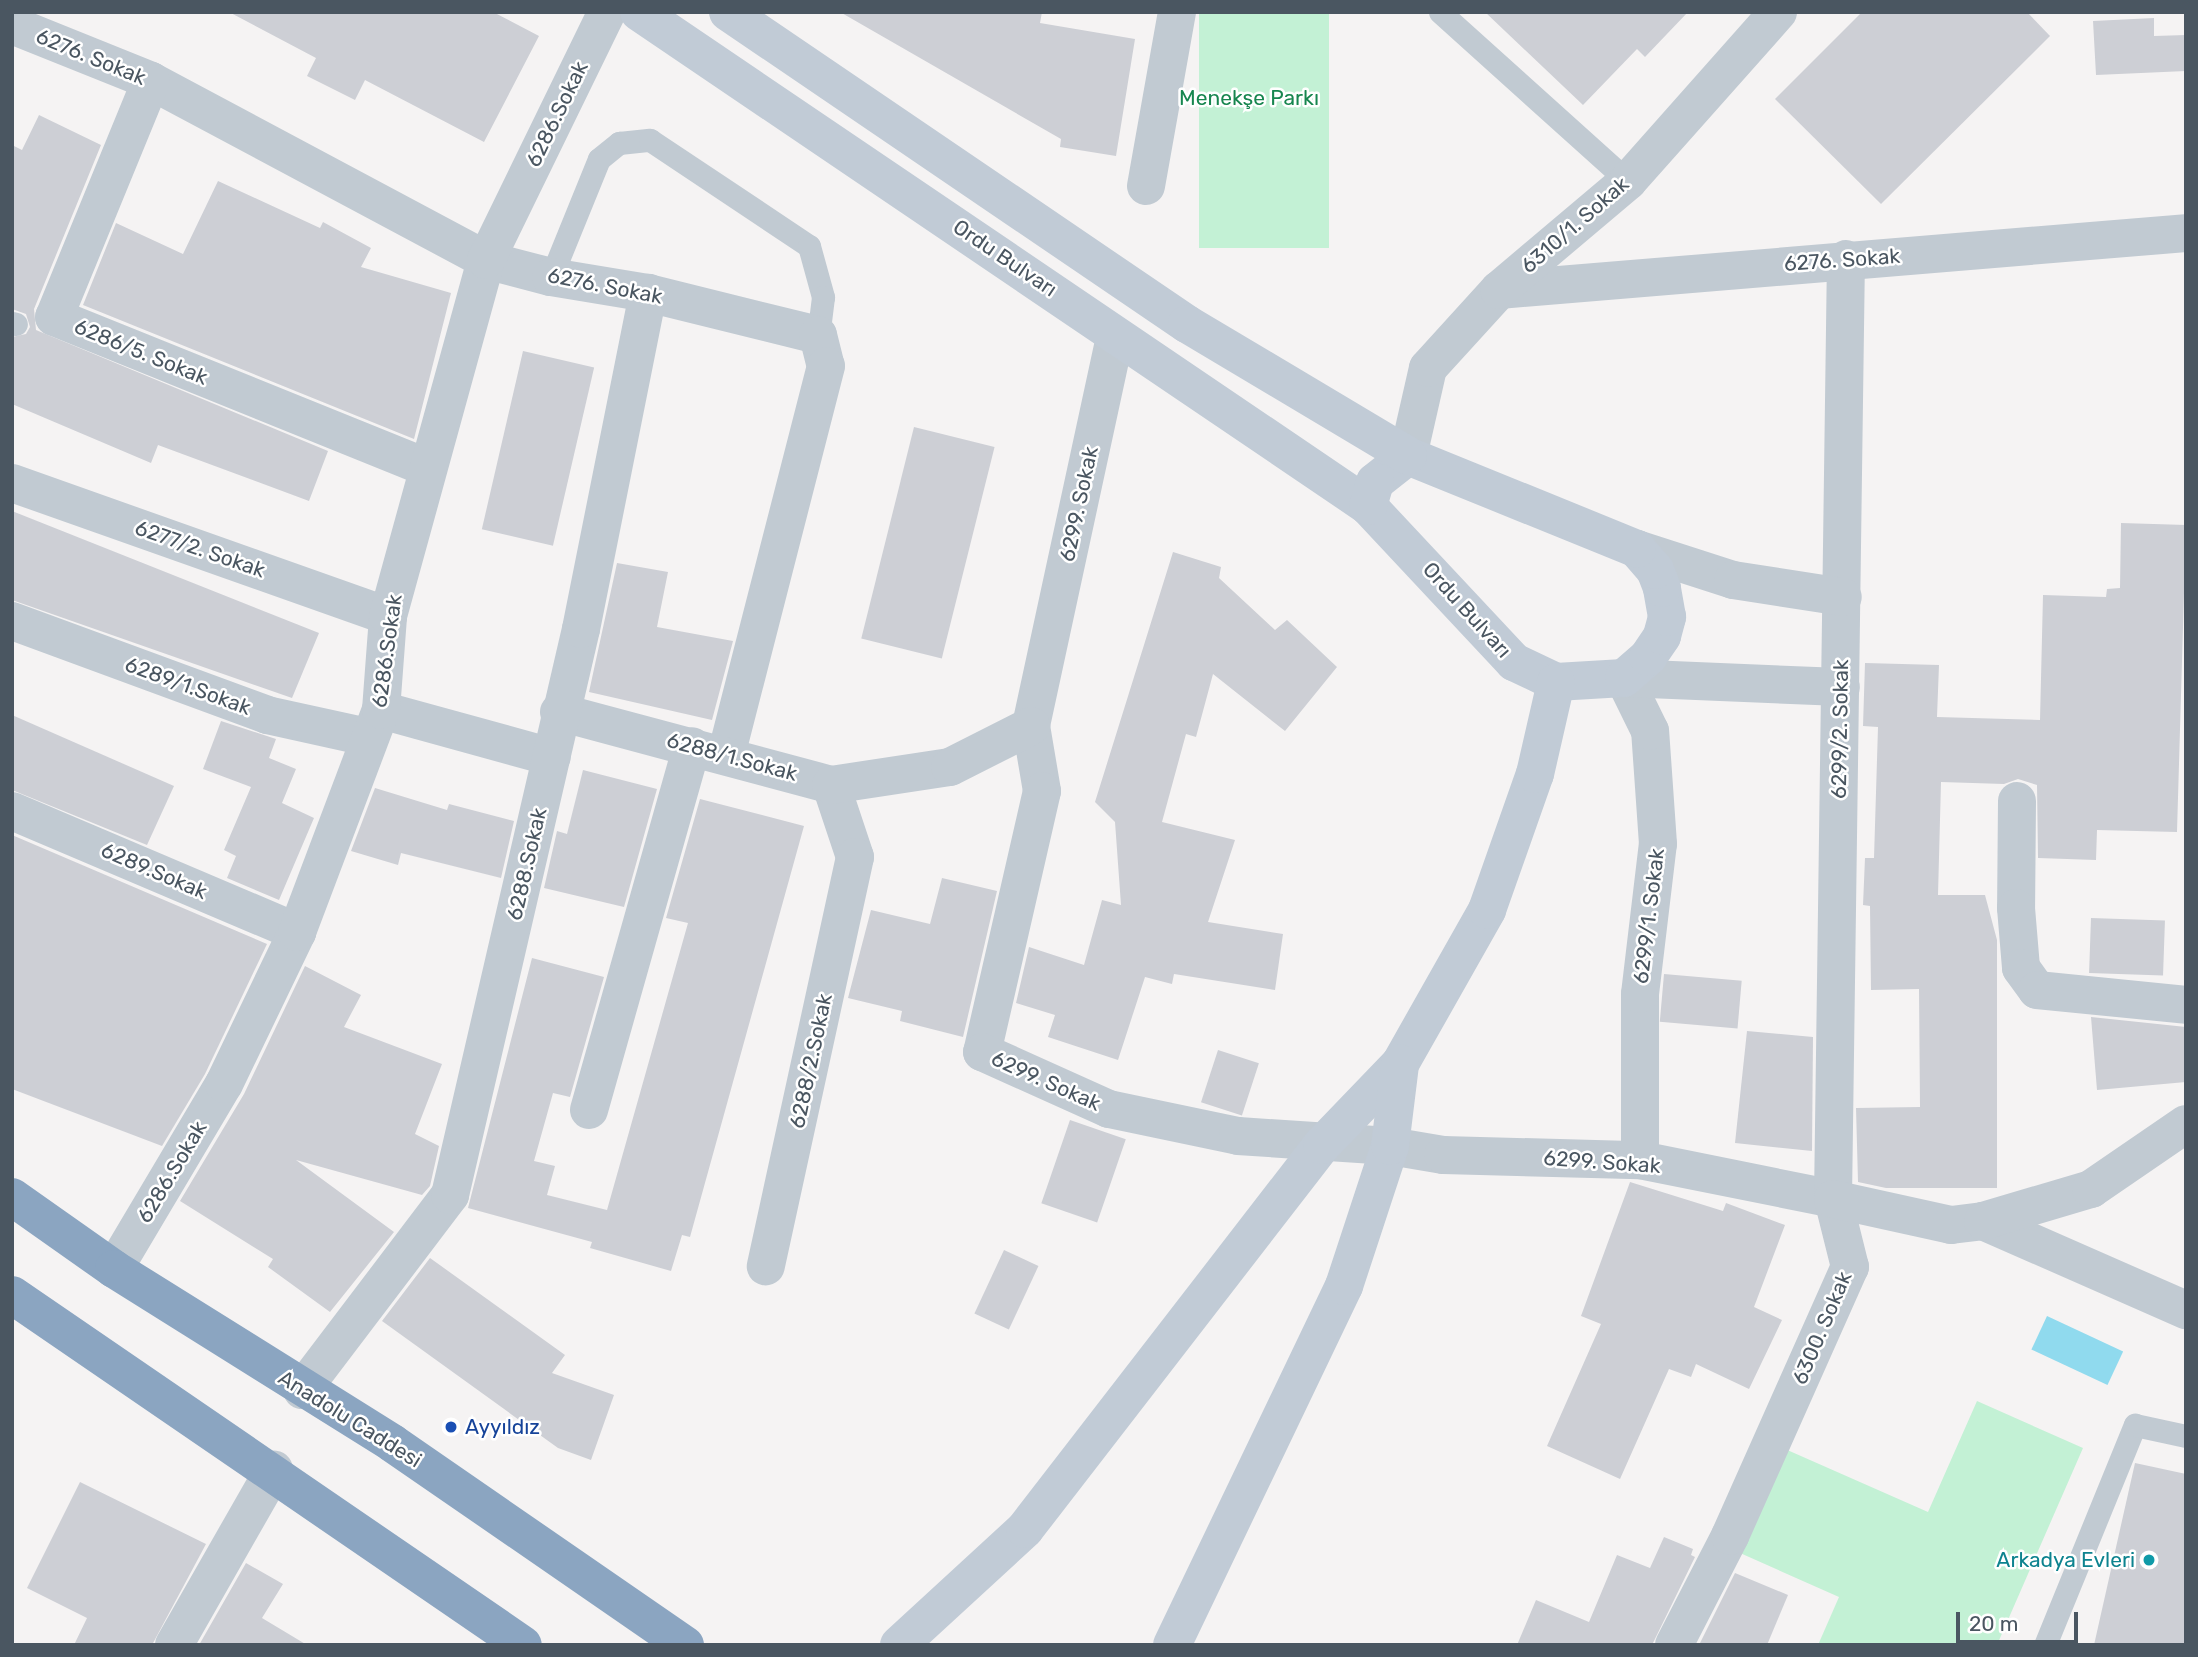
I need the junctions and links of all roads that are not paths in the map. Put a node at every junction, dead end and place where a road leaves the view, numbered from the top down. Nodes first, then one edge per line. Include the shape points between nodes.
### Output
1 (607, 12) edge
2 (639, 12) edge
3 (728, 12) edge
4 (1177, 12) edge
5 (1440, 12) edge
6 (1778, 12) edge
7 (12, 24) edge
8 (151, 82) junction
9 (1628, 181) junction
10 (1146, 186) dead end
11 (2186, 233) edge
12 (1846, 259) junction
13 (486, 260) junction
14 (551, 277) junction
15 (1499, 290) junction
16 (648, 293) junction
17 (818, 335) junction
18 (1115, 337) junction
19 (1408, 456) junction
20 (426, 467) junction
21 (12, 483) edge
22 (1368, 506) junction
23 (1637, 549) junction
24 (1843, 597) junction
25 (388, 616) junction
26 (12, 621) edge
27 (1624, 678) junction
28 (1556, 682) junction
29 (1841, 687) junction
30 (559, 712) junction
31 (374, 724) junction
32 (1031, 726) junction
33 (709, 750) junction
34 (552, 757) junction
35 (831, 785) junction
36 (2017, 801) dead end
37 (12, 811) edge
38 (297, 932) junction
39 (2186, 1005) edge
40 (1400, 1064) junction
41 (590, 1110) dead end
42 (2186, 1124) edge
43 (1322, 1145) junction
44 (1390, 1146) junction
45 (1640, 1160) junction
46 (12, 1197) edge
47 (1833, 1199) junction
48 (1983, 1221) junction
49 (766, 1266) dead end
50 (114, 1269) junction
51 (12, 1296) edge
52 (2186, 1310) edge
53 (302, 1390) junction
54 (2186, 1436) edge
55 (274, 1470) junction
56 (174, 1645) edge
57 (523, 1645) edge
58 (685, 1645) edge
59 (899, 1645) edge
60 (1172, 1645) edge
61 (1674, 1645) edge
62 (2045, 1645) edge

1 - 13 street, 6286.Sokak
2 - 18 main road, Ordu Bulvarı via 1088,313
3 - 19 main road via 1187,324
4 - 10 street
5 - 9 lane
6 - 9 street, 6310/1. Sokak
7 - 8 street, 6276. Sokak
8 - 13 street, 6276. Sokak
8 - 20 street, 6286/5. Sokak via 54,317
9 - 15 street, 6310/1. Sokak
11 - 12 street, 6276. Sokak
12 - 15 street, 6276. Sokak
12 - 24 street, 6299/2. Sokak
13 - 14 street, 6276. Sokak
13 - 20 street, 6286.Sokak
14 - 16 street, 6276. Sokak
14 - 17 lane via 599,159 619,143 650,140 809,246 823,297
15 - 19 street, 6310/1. Sokak via 1428,368
16 - 17 street, 6276. Sokak
16 - 30 street, 6288.Sokak via 581,629
17 - 33 street via 826,366
18 - 22 main road, Ordu Bulvarı
18 - 32 street, 6299. Sokak
19 - 22 main road via 1375,482
19 - 23 main road
20 - 25 street, 6286.Sokak
21 - 25 street, 6277/2. Sokak
22 - 28 main road, Ordu Bulvarı via 1514,662
23 - 24 street via 1733,580
23 - 27 main road via 1655,570 1667,617 1662,636 1648,657
24 - 29 street, 6299/2. Sokak
25 - 31 street, 6286.Sokak
26 - 31 street, 6289/1.Sokak via 267,715
27 - 28 main road, Ordu Bulvarı
27 - 29 street, Ordu Bulvarı
27 - 45 street, 6299/1. Sokak via 1650,731 1658,844 1640,994
28 - 40 main road via 1535,774 1487,910
29 - 47 street, 6299/2. Sokak
30 - 33 street, 6288/1.Sokak
30 - 34 street, 6288.Sokak
31 - 34 street, 6289/1.Sokak
31 - 38 street, 6286.Sokak
32 - 35 street via 950,767
32 - 43 street, 6299. Sokak via 1042,791 982,1052 1109,1109 1238,1136
33 - 35 street, 6288/1.Sokak
33 - 41 street
34 - 53 street, 6288.Sokak via 450,1195
35 - 49 street, 6288/2.Sokak via 855,857
36 - 39 street via 2016,908 2021,968 2037,990
37 - 38 street, 6289.Sokak
38 - 50 street, 6286.Sokak via 224,1084
40 - 43 main road
40 - 44 main road
42 - 48 street via 2091,1189
43 - 44 street, 6299. Sokak
43 - 59 main road via 1026,1529
44 - 45 street, 6299. Sokak via 1443,1155
44 - 60 main road via 1344,1286
45 - 47 street, 6299. Sokak
46 - 50 highway, Anadolu Caddesi
47 - 48 street via 1951,1225
47 - 61 street, 6300. Sokak via 1850,1267 1730,1536
48 - 52 street
50 - 53 highway, Anadolu Caddesi
51 - 55 highway
53 - 58 highway, Anadolu Caddesi via 392,1443
54 - 62 lane via 2136,1425
55 - 56 street
55 - 57 highway

